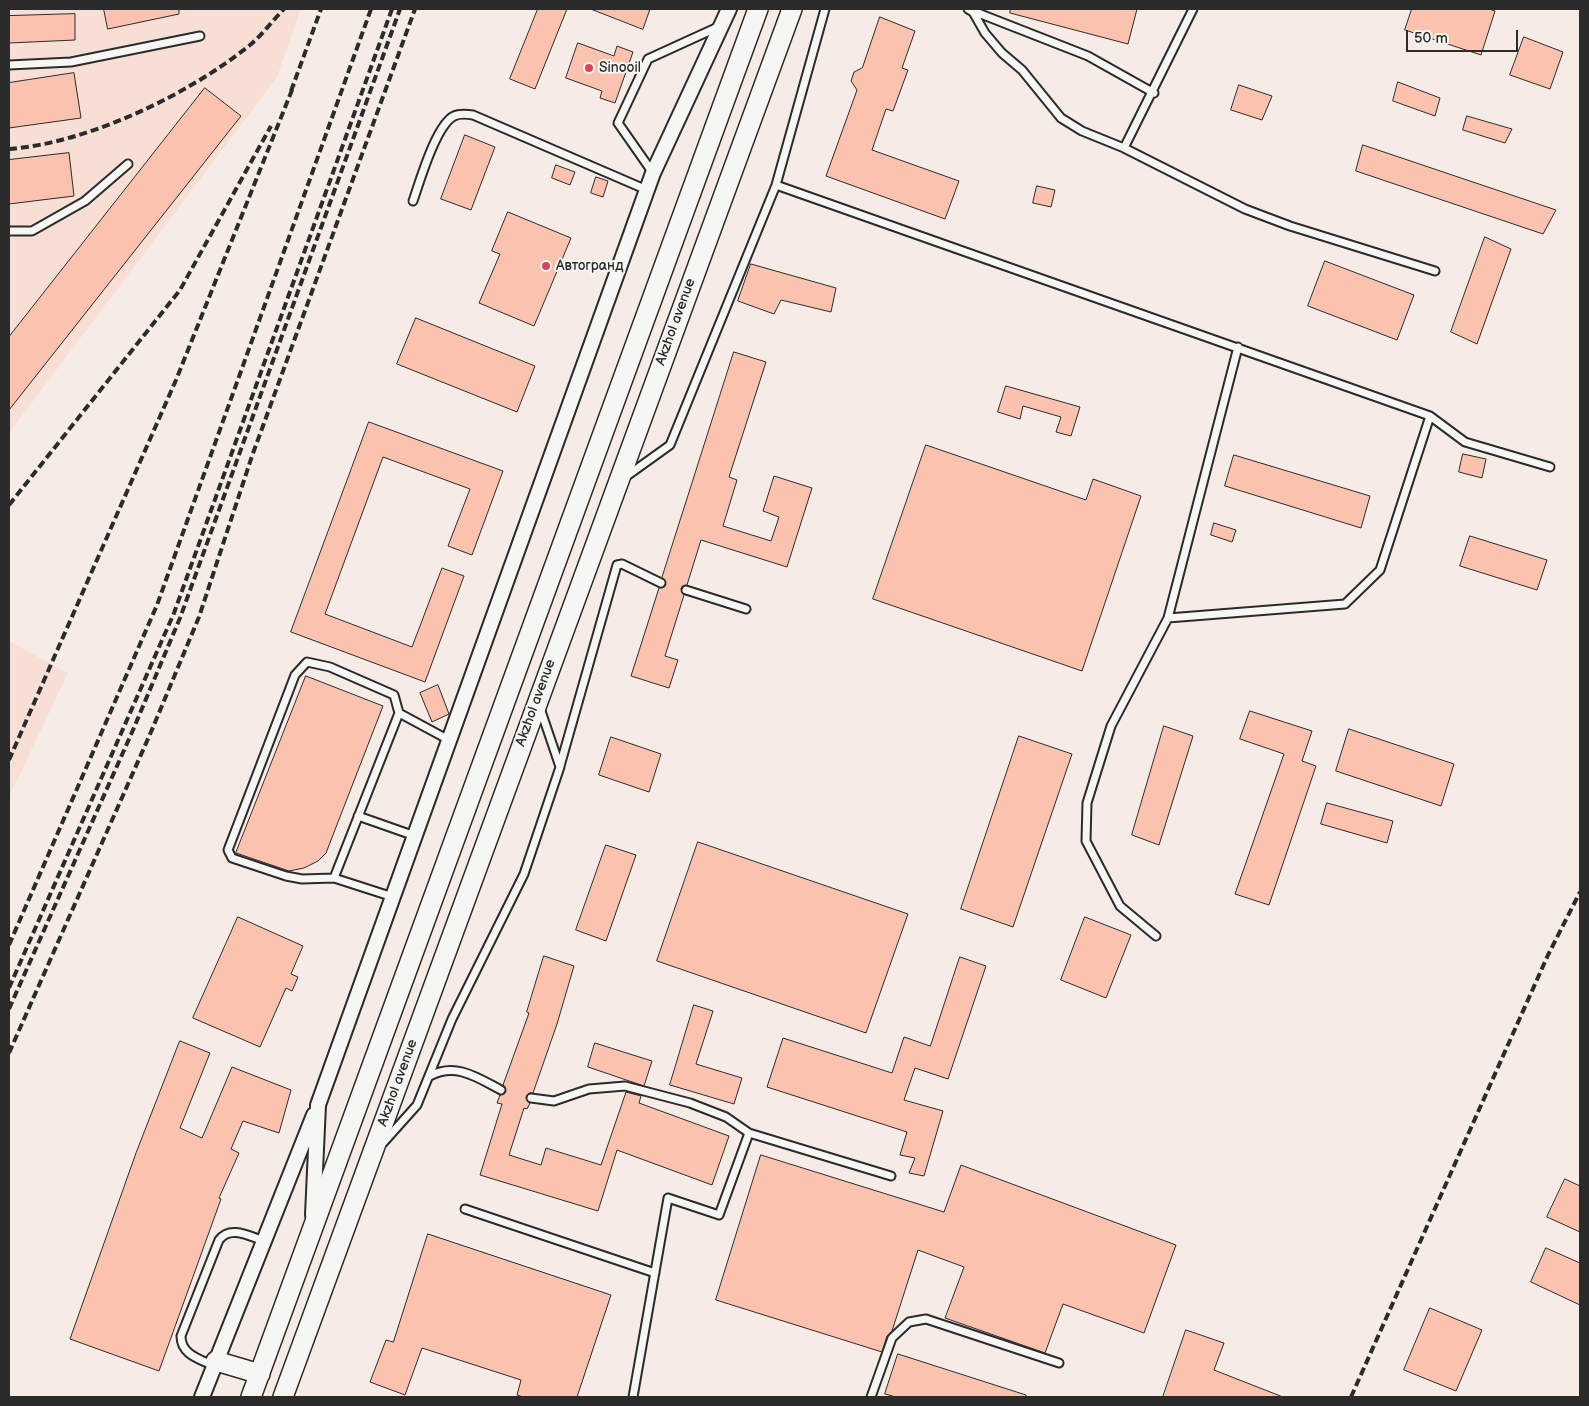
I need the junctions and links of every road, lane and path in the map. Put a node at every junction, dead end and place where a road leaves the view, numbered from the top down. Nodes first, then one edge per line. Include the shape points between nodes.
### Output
1 (729, 9) edge
2 (758, 9) edge
3 (792, 9) edge
4 (825, 9) edge
5 (1193, 9) edge
6 (972, 10) edge
7 (721, 26) junction
8 (200, 36) dead end
9 (9, 65) edge
10 (1154, 93) junction
11 (1124, 148) junction
12 (128, 164) dead end
13 (653, 173) junction
14 (776, 185) junction
15 (646, 190) junction
16 (413, 201) dead end
17 (9, 231) edge
18 (1435, 271) dead end
19 (1238, 348) junction
20 (1430, 416) junction
21 (1550, 467) dead end
22 (616, 484) junction
23 (560, 546) junction
24 (590, 555) junction
25 (661, 582) dead end
26 (686, 590) dead end
27 (746, 609) dead end
28 (1168, 618) junction
29 (537, 700) junction
30 (399, 713) junction
31 (449, 740) junction
32 (560, 767) junction
33 (358, 816) junction
34 (414, 836) junction
35 (334, 878) junction
36 (393, 897) junction
37 (1156, 936) dead end
38 (430, 1076) junction
39 (501, 1090) dead end
40 (532, 1098) dead end
41 (318, 1105) junction
42 (749, 1133) junction
43 (371, 1157) junction
44 (891, 1176) dead end
45 (465, 1209) dead end
46 (313, 1234) junction
47 (264, 1241) junction
48 (655, 1273) junction
49 (215, 1363) junction
50 (1059, 1363) dead end
51 (260, 1374) junction
52 (202, 1397) edge
53 (253, 1397) edge
54 (283, 1397) edge
55 (633, 1397) edge
56 (871, 1397) edge

1 - 7 street
2 - 23 main road, Akzhol avenue
3 - 22 main road, Akzhol avenue
4 - 14 lane
5 - 10 lane via 1165,61
6 - 10 lane via 1088,56
6 - 11 lane via 1002,54 1022,70 1061,118 1082,131
7 - 13 street
7 - 13 lane via 648,59 618,123
8 - 9 lane via 71,62
10 - 11 lane
11 - 18 lane via 1245,209
12 - 17 lane via 86,202 32,231
13 - 15 street
14 - 19 lane
14 - 22 lane via 670,445
15 - 16 lane via 473,115 464,114 450,118 440,133
15 - 31 street
19 - 20 lane
19 - 28 lane
20 - 21 lane via 1465,442
20 - 28 lane via 1380,570 1345,604
22 - 24 main road, Akzhol avenue
23 - 24 main road
23 - 46 main road, Akzhol avenue
24 - 29 main road, Akzhol avenue
25 - 32 lane via 622,564 617,565
26 - 27 lane
28 - 37 lane via 1111,726 1087,804 1086,841 1120,906
29 - 32 lane
29 - 43 main road, Akzhol avenue
30 - 31 lane
30 - 33 lane
30 - 35 lane via 394,695 330,667 307,662 295,675 228,850 232,858 286,876
31 - 34 street
32 - 38 lane via 524,874 452,1019
33 - 34 lane
33 - 35 lane
34 - 36 street
35 - 36 lane
36 - 41 street
38 - 39 lane via 451,1068 471,1074
38 - 43 lane via 417,1105
40 - 42 lane via 554,1101 589,1090 625,1086 690,1103 726,1117
41 - 46 street
41 - 47 street
42 - 44 lane
42 - 48 lane via 719,1215 668,1198
43 - 54 main road, Akzhol avenue
45 - 48 lane
46 - 51 main road, Akzhol avenue
47 - 49 street
47 - 49 lane via 228,1232 215,1249 183,1330 181,1343 186,1352
48 - 55 lane
49 - 51 main road
49 - 52 street
50 - 56 lane via 926,1319 909,1322 892,1338
51 - 53 main road, Akzhol avenue

